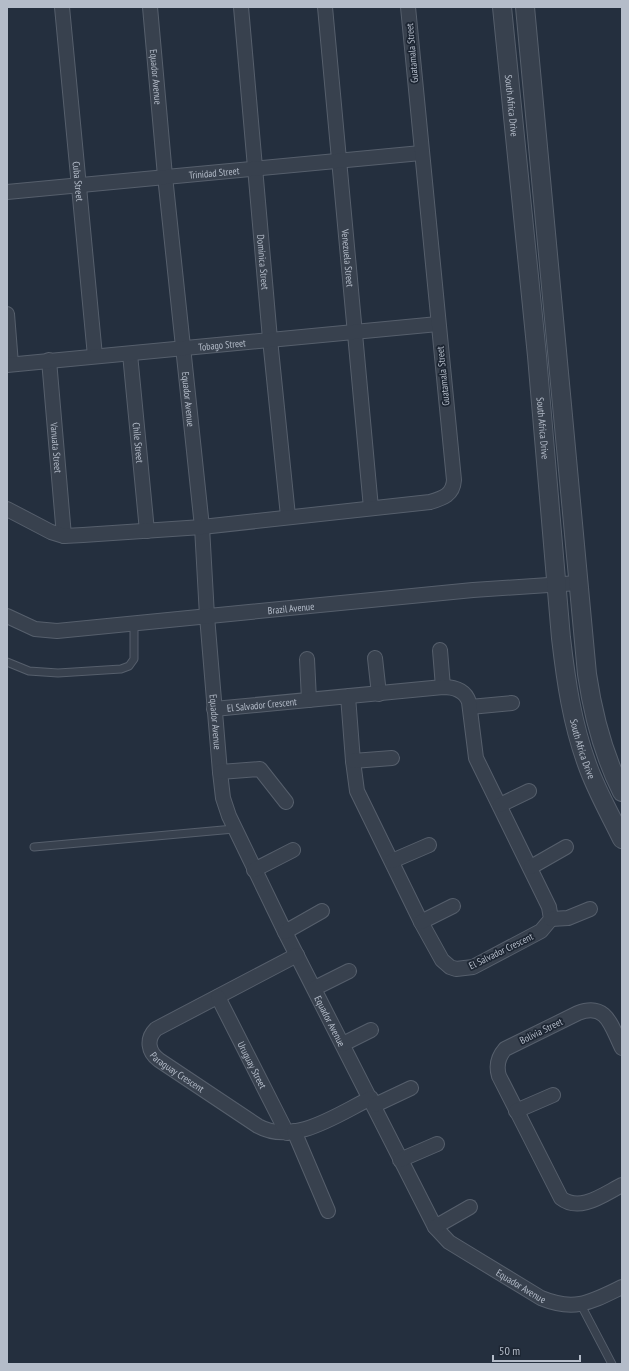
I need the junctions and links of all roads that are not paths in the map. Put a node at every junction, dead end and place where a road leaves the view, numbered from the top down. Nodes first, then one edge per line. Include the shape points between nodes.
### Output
1 (62, 7) edge
2 (150, 7) edge
3 (240, 7) edge
4 (325, 7) edge
5 (408, 7) edge
6 (502, 7) edge
7 (525, 7) edge
8 (421, 153) junction
9 (340, 162) junction
10 (255, 167) junction
11 (165, 176) junction
12 (79, 184) junction
13 (7, 192) edge
14 (7, 314) edge
15 (438, 324) junction
16 (354, 332) junction
17 (270, 339) junction
18 (184, 347) junction
19 (130, 354) junction
20 (94, 356) junction
21 (49, 360) junction
22 (9, 364) edge
23 (371, 508) junction
24 (7, 509) edge
25 (288, 516) junction
26 (202, 527) junction
27 (147, 531) junction
28 (64, 536) junction
29 (578, 583) junction
30 (557, 584) junction
31 (7, 616) edge
32 (207, 616) junction
33 (134, 623) junction
34 (440, 650) dead end
35 (375, 658) dead end
36 (307, 659) dead end
37 (7, 662) edge
38 (443, 687) junction
39 (378, 694) junction
40 (348, 696) junction
41 (309, 700) junction
42 (512, 703) dead end
43 (470, 708) junction
44 (214, 709) junction
45 (392, 758) dead end
46 (353, 761) junction
47 (220, 772) junction
48 (529, 791) dead end
49 (622, 792) edge
50 (286, 802) dead end
51 (500, 805) junction
52 (234, 829) junction
53 (622, 839) edge
54 (429, 845) dead end
55 (34, 847) dead end
56 (566, 847) dead end
57 (293, 850) dead end
58 (392, 861) junction
59 (531, 866) junction
60 (254, 870) junction
61 (454, 906) dead end
62 (590, 909) dead end
63 (322, 911) dead end
64 (551, 919) junction
65 (421, 922) junction
66 (285, 932) junction
67 (297, 955) junction
68 (349, 971) dead end
69 (315, 988) junction
70 (218, 997) junction
71 (371, 1030) dead end
72 (343, 1044) junction
73 (622, 1048) edge
74 (411, 1088) dead end
75 (553, 1095) dead end
76 (373, 1101) junction
77 (516, 1111) junction
78 (290, 1132) junction
79 (437, 1144) dead end
80 (400, 1160) junction
81 (622, 1185) edge
82 (470, 1207) dead end
83 (328, 1211) dead end
84 (436, 1227) junction
85 (622, 1287) edge
86 (578, 1305) junction
87 (612, 1364) edge

1 - 12 street, Cuba Street
2 - 11 street, Equador Avenue
3 - 10 street, Dominica Street
4 - 9 street, Venezuela Street
5 - 8 street, Guatamala Street
6 - 30 street, South Africa Drive
7 - 29 street, South Africa Drive
8 - 9 street, Trinidad Street
8 - 15 street, Guatamala Street
9 - 10 street, Trinidad Street
9 - 16 street, Venezuela Street
10 - 11 street, Trinidad Street
10 - 17 street, Dominica Street
11 - 12 street, Trinidad Street
11 - 18 street, Equador Avenue
12 - 13 street, Trinidad Street
12 - 20 street, Cuba Street
14 - 22 street
15 - 16 street, Tobago Street
15 - 23 street, Guatamala Street via 454,480 452,490 448,496 430,502
16 - 17 street, Tobago Street
16 - 23 street, Venezuela Street
17 - 18 street, Tobago Street
17 - 25 street, Dominica Street
18 - 19 street, Tobago Street
18 - 26 street, Equador Avenue
19 - 20 street, Tobago Street
19 - 27 street, Chile Street
20 - 21 street, Tobago Street
21 - 22 street, Tobago Street
21 - 28 street, Vanuata Street
23 - 25 street, Guatamala Street
24 - 28 street
25 - 26 street, Guatamala Street
26 - 27 street
26 - 32 street, Equador Avenue
27 - 28 street
29 - 30 street, Brazil Avenue
29 - 49 street, South Africa Drive via 590,696 604,750
30 - 32 street, Brazil Avenue
30 - 53 street, South Africa Drive via 562,652 575,725 593,780
31 - 33 street, Brazil Avenue via 27,626 48,631
32 - 33 street, Brazil Avenue
32 - 44 street, Equador Avenue
33 - 37 lane via 134,659 129,666 121,669 58,673 29,671
34 - 38 street
35 - 39 street
36 - 41 street, El Salvador Crescent
38 - 39 street, El Salvador Crescent
38 - 43 street, El Salvador Crescent via 457,689 463,693 468,698
39 - 40 street, El Salvador Crescent
40 - 41 street, El Salvador Crescent
40 - 46 street, El Salvador Crescent
41 - 44 street, El Salvador Crescent
42 - 43 street
43 - 51 street, El Salvador Crescent via 476,758
44 - 47 street, Equador Avenue
45 - 46 street
46 - 58 street, El Salvador Crescent via 359,796
47 - 50 street via 260,769
47 - 52 street, Equador Avenue via 223,798
48 - 51 street
51 - 59 street, El Salvador Crescent
52 - 55 lane
52 - 60 street, Equador Avenue
54 - 58 street
56 - 59 street
57 - 60 street
58 - 65 street, El Salvador Crescent
59 - 64 street, El Salvador Crescent via 546,899
60 - 66 street, Equador Avenue
61 - 65 street
62 - 64 street via 568,918
63 - 66 street
64 - 65 street, El Salvador Crescent via 534,935 473,967 461,969 450,967 442,960
66 - 67 street, Equador Avenue
67 - 69 street, Equador Avenue
67 - 70 street, Paraguay Crescent
68 - 69 street
69 - 72 street, Equador Avenue
70 - 78 street, Uruguay Street
70 - 78 street, Paraguay Crescent via 156,1029 150,1036 152,1052 159,1060 258,1126 267,1130
71 - 72 street
72 - 76 street, Equador Avenue
73 - 77 street, Bolivia Street via 605,1014 590,1009 505,1049 498,1060 498,1072
74 - 76 street, Paraguay Crescent
75 - 77 street
76 - 78 street, Paraguay Crescent via 314,1126
76 - 80 street, Equador Avenue
77 - 81 street, Bolivia Street via 557,1192 566,1201 575,1204 585,1203
78 - 83 street, Uruguay Street
79 - 80 street
80 - 84 street, Equador Avenue
82 - 84 street
84 - 86 street, Equador Avenue via 449,1242 541,1298 560,1304
85 - 86 street
86 - 87 lane

